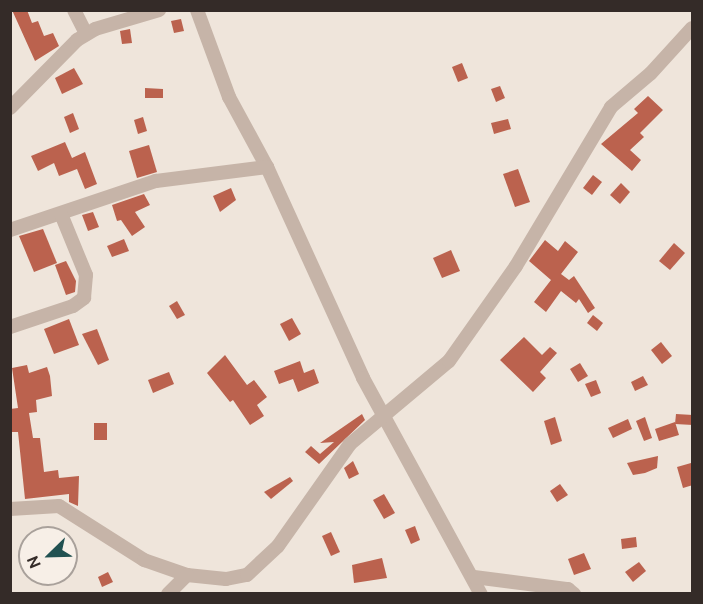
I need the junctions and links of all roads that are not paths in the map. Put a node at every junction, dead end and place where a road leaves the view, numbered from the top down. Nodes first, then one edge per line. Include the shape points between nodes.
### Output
1 (74, 10) edge
2 (159, 10) edge
3 (197, 10) edge
4 (693, 28) edge
5 (86, 34) junction
6 (10, 108) edge
7 (267, 167) junction
8 (61, 214) junction
9 (10, 230) edge
10 (10, 327) edge
11 (383, 419) junction
12 (10, 508) edge
13 (187, 575) junction
14 (474, 577) junction
15 (568, 592) edge
16 (168, 594) edge
17 (481, 594) edge

1 - 5 street
2 - 5 street
3 - 7 street via 229,97
4 - 11 street via 651,74 610,107 516,266 449,361
5 - 6 street
7 - 8 street via 156,182
7 - 11 street
8 - 9 street
8 - 10 street via 86,274 84,298 66,309
11 - 13 street via 337,458 278,546 247,575 226,579
11 - 14 street
12 - 13 street via 59,506 144,560
13 - 16 street
14 - 15 street
14 - 17 street

